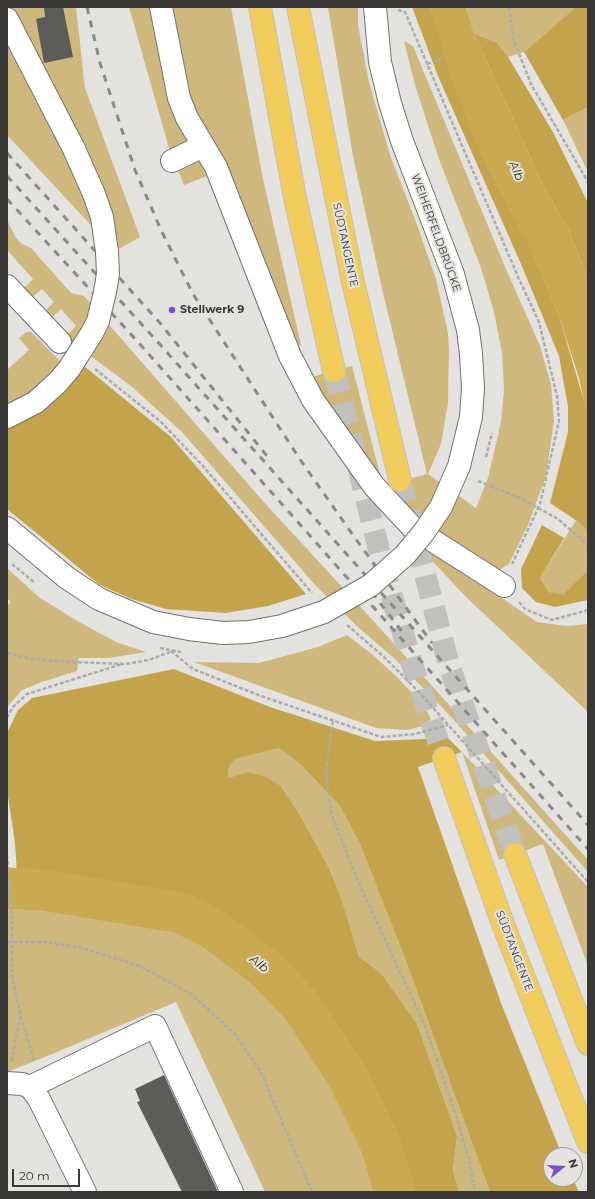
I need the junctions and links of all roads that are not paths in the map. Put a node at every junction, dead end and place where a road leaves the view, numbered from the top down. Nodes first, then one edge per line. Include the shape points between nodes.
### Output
1 (161, 7) edge
2 (260, 7) edge
3 (298, 7) edge
4 (375, 7) edge
5 (7, 19) edge
6 (203, 146) junction
7 (172, 161) dead end
8 (7, 286) edge
9 (60, 342) dead end
10 (334, 371) tunnel mouth
11 (7, 418) edge
12 (400, 480) tunnel mouth
13 (7, 528) edge
14 (504, 586) road end
15 (444, 758) tunnel mouth
16 (515, 854) tunnel mouth
17 (588, 1044) edge
18 (7, 1083) edge
19 (30, 1087) junction
20 (588, 1142) edge
21 (85, 1192) edge
22 (232, 1192) edge

1 - 6 street via 179,98
2 - 10 highway via 295,198
3 - 12 highway, SÜDTANGENTE via 330,177
4 - 13 street, WEIHERFELDBRÜCKE, bridge via 380,62 390,103 453,274 468,330 471,354 471,417 459,466 441,507 424,532 405,556 371,584 324,612 282,626 249,632 223,633 153,622 99,598 66,578
5 - 11 street, bridge via 74,149 94,194 102,217 108,274 98,321 81,350 58,382 36,402
6 - 7 street
6 - 14 street via 216,167 290,356 312,400 374,486 413,528
8 - 9 street
15 - 20 highway, SÜDTANGENTE via 503,924
16 - 17 highway
18 - 19 street
19 - 21 street via 39,1099
19 - 22 street via 155,1026

